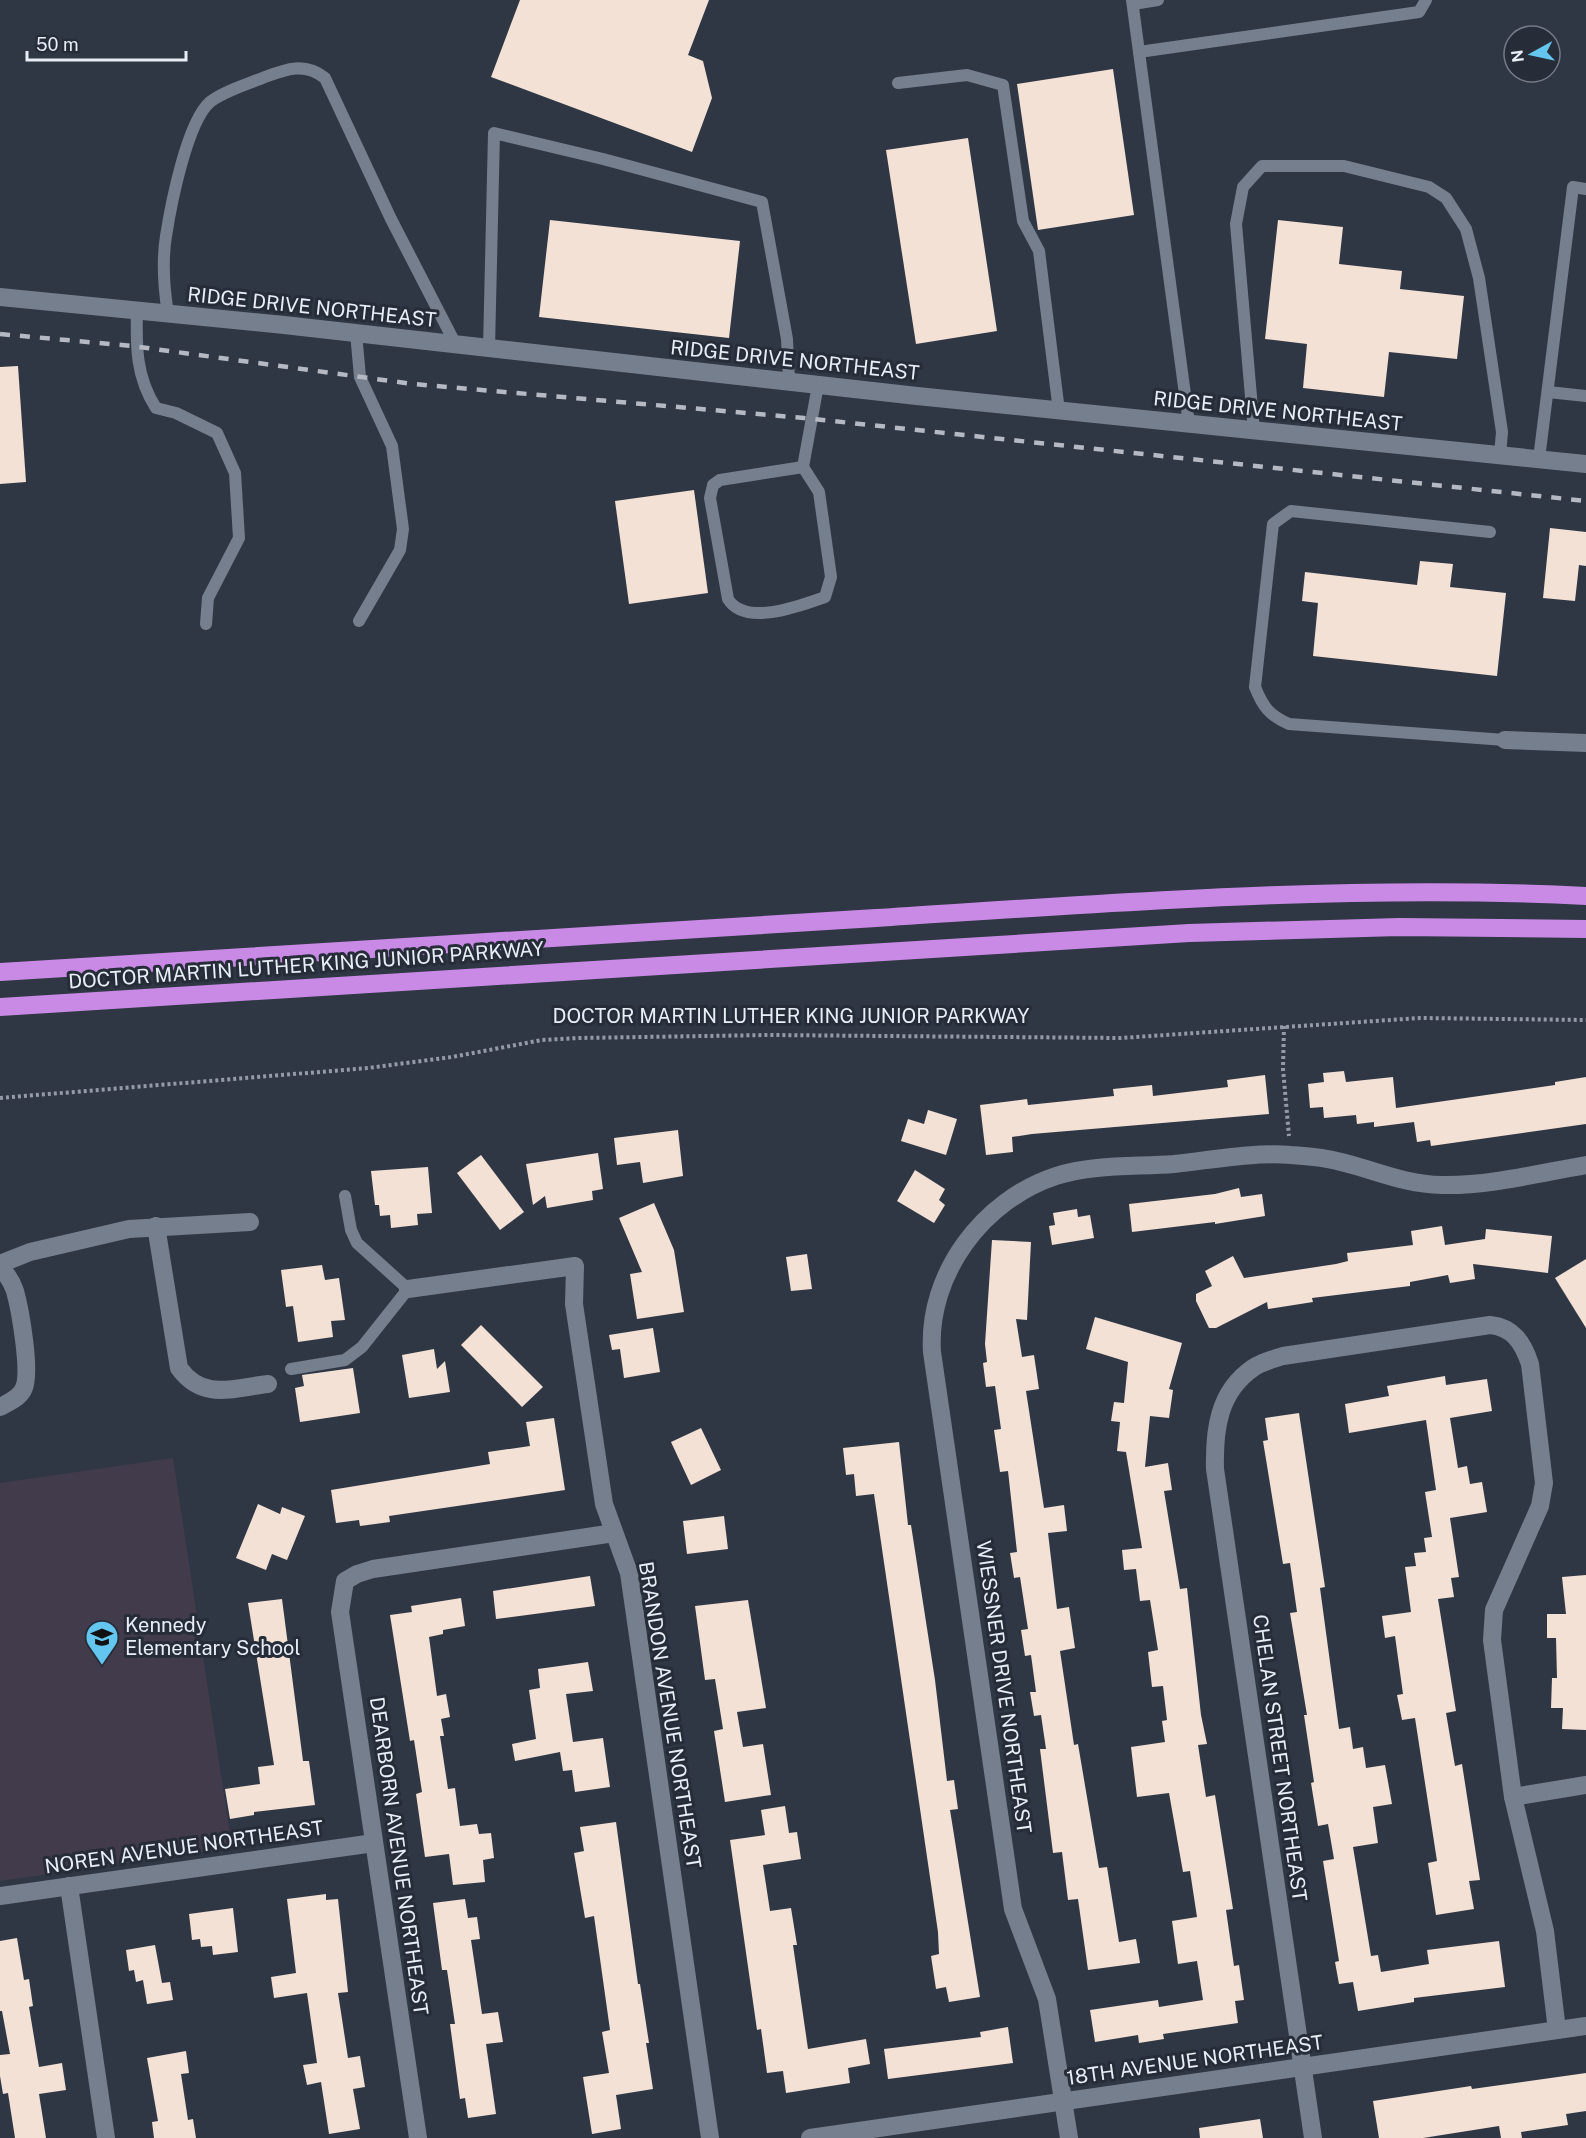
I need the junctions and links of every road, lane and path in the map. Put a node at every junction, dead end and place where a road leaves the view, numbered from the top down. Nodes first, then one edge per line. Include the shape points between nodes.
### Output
1 (1158, 0) edge
2 (1426, 0) edge
3 (1132, 2) edge
4 (1139, 52) junction
5 (898, 83) dead end
6 (1586, 189) edge
7 (0, 297) edge
8 (136, 311) junction
9 (168, 314) junction
10 (356, 333) junction
11 (456, 345) junction
12 (489, 348) junction
13 (789, 381) junction
14 (818, 385) junction
15 (1548, 392) junction
16 (1586, 396) edge
17 (1059, 411) junction
18 (1189, 424) junction
19 (1254, 431) junction
20 (1500, 455) junction
21 (1539, 459) junction
22 (1586, 464) edge
23 (804, 467) junction
24 (1490, 532) dead end
25 (359, 621) dead end
26 (206, 624) dead end
27 (1505, 740) joint
28 (1586, 743) edge
29 (1586, 896) edge
30 (1586, 929) edge
31 (0, 972) edge
32 (0, 1006) edge
33 (1586, 1020) edge
34 (1284, 1026) junction
35 (0, 1098) edge
36 (1290, 1155) junction
37 (1586, 1165) edge
38 (345, 1196) dead end
39 (250, 1222) dead end
40 (156, 1226) junction
41 (0, 1266) edge
42 (408, 1289) junction
43 (291, 1369) dead end
44 (268, 1384) dead end
45 (0, 1407) edge
46 (614, 1533) junction
47 (1586, 1785) edge
48 (1513, 1797) junction
49 (374, 1842) junction
50 (69, 1886) junction
51 (0, 1896) edge
52 (1586, 2026) edge
53 (1557, 2031) junction
54 (1302, 2067) junction
55 (1064, 2103) junction
56 (106, 2138) edge
57 (418, 2138) edge
58 (710, 2138) edge
59 (810, 2138) edge
60 (1069, 2138) edge
61 (1312, 2138) edge

1 - 3 lane
2 - 4 lane via 1419,12
3 - 4 lane
4 - 18 lane
5 - 17 lane via 967,75 1003,85 1023,221 1040,251
6 - 15 lane via 1573,187
7 - 8 street, RIDGE DRIVE NORTHEAST
8 - 9 street, RIDGE DRIVE NORTHEAST
8 - 26 lane via 136,359 146,393 156,408 176,413 217,434 235,473 239,538 208,598
9 - 10 street, RIDGE DRIVE NORTHEAST
9 - 11 lane via 166,237 188,138 196,121 210,102 285,69 305,68 325,78
10 - 11 street, RIDGE DRIVE NORTHEAST
10 - 25 lane via 360,377 392,446 403,529 400,550
11 - 12 street, RIDGE DRIVE NORTHEAST
12 - 13 street, RIDGE DRIVE NORTHEAST
12 - 13 lane via 494,133 762,202 787,339
13 - 14 street, RIDGE DRIVE NORTHEAST
14 - 17 street, RIDGE DRIVE NORTHEAST
14 - 23 lane
15 - 16 lane
15 - 21 lane
17 - 18 street, RIDGE DRIVE NORTHEAST
18 - 19 street, RIDGE DRIVE NORTHEAST
19 - 20 street, RIDGE DRIVE NORTHEAST
19 - 20 lane via 1236,224 1243,187 1262,166 1344,166 1430,187 1446,198 1466,229 1485,309 1502,432
20 - 21 street, RIDGE DRIVE NORTHEAST
21 - 22 street, RIDGE DRIVE NORTHEAST
23 - 23 lane via 819,492 831,577 825,597 769,612 745,613 734,608 728,599 710,498 712,484
24 - 27 lane via 1291,511 1273,524 1255,687 1263,707 1289,724
27 - 28 street
29 - 31 highway, DOCTOR MARTIN LUTHER KING JUNIOR PARKWAY via 1288,896 1062,906
30 - 32 highway, DOCTOR MARTIN LUTHER KING JUNIOR PARKWAY via 1399,927 1189,933
33 - 34 path, DOCTOR MARTIN LUTHER KING JUNIOR PARKWAY via 1420,1018
34 - 35 path, DOCTOR MARTIN LUTHER KING JUNIOR PARKWAY via 1121,1038 769,1035 542,1040 368,1068
34 - 36 path
36 - 37 street via 1344,1162 1399,1181 1444,1185
36 - 55 street, WIESSNER DRIVE NORTHEAST via 1104,1168 1057,1176 1007,1201 963,1243 936,1301 931,1330 933,1352 1013,1908 1047,1999
38 - 42 lane via 357,1243
39 - 40 street
40 - 41 street via 30,1252
40 - 44 street via 179,1368 187,1380 214,1391
41 - 45 street via 15,1292 26,1375 23,1390
42 - 43 lane via 362,1347 345,1360
42 - 46 street, BRANDON AVENUE NORTHEAST via 575,1266 574,1304 579,1339 604,1504
46 - 49 street, DEARBORN AVENUE NORTHEAST via 373,1569 345,1581 340,1612
46 - 58 street, BRANDON AVENUE NORTHEAST via 629,1573
47 - 48 street
48 - 53 street via 1545,1931
48 - 54 street, CHELAN STREET NORTHEAST via 1492,1640 1494,1610 1540,1506 1544,1483 1530,1364 1524,1346 1501,1326 1490,1325 1283,1356 1253,1368 1222,1407 1214,1434 1215,1469
49 - 50 street, NOREN AVENUE NORTHEAST
49 - 57 street, DEARBORN AVENUE NORTHEAST
50 - 51 street, NOREN AVENUE NORTHEAST
50 - 56 street
52 - 53 street, 18TH AVENUE NORTHEAST
53 - 54 street, 18TH AVENUE NORTHEAST
54 - 55 street, 18TH AVENUE NORTHEAST
54 - 61 street, CHELAN STREET NORTHEAST
55 - 59 street, 18TH AVENUE NORTHEAST
55 - 60 street, WIESSNER DRIVE NORTHEAST

